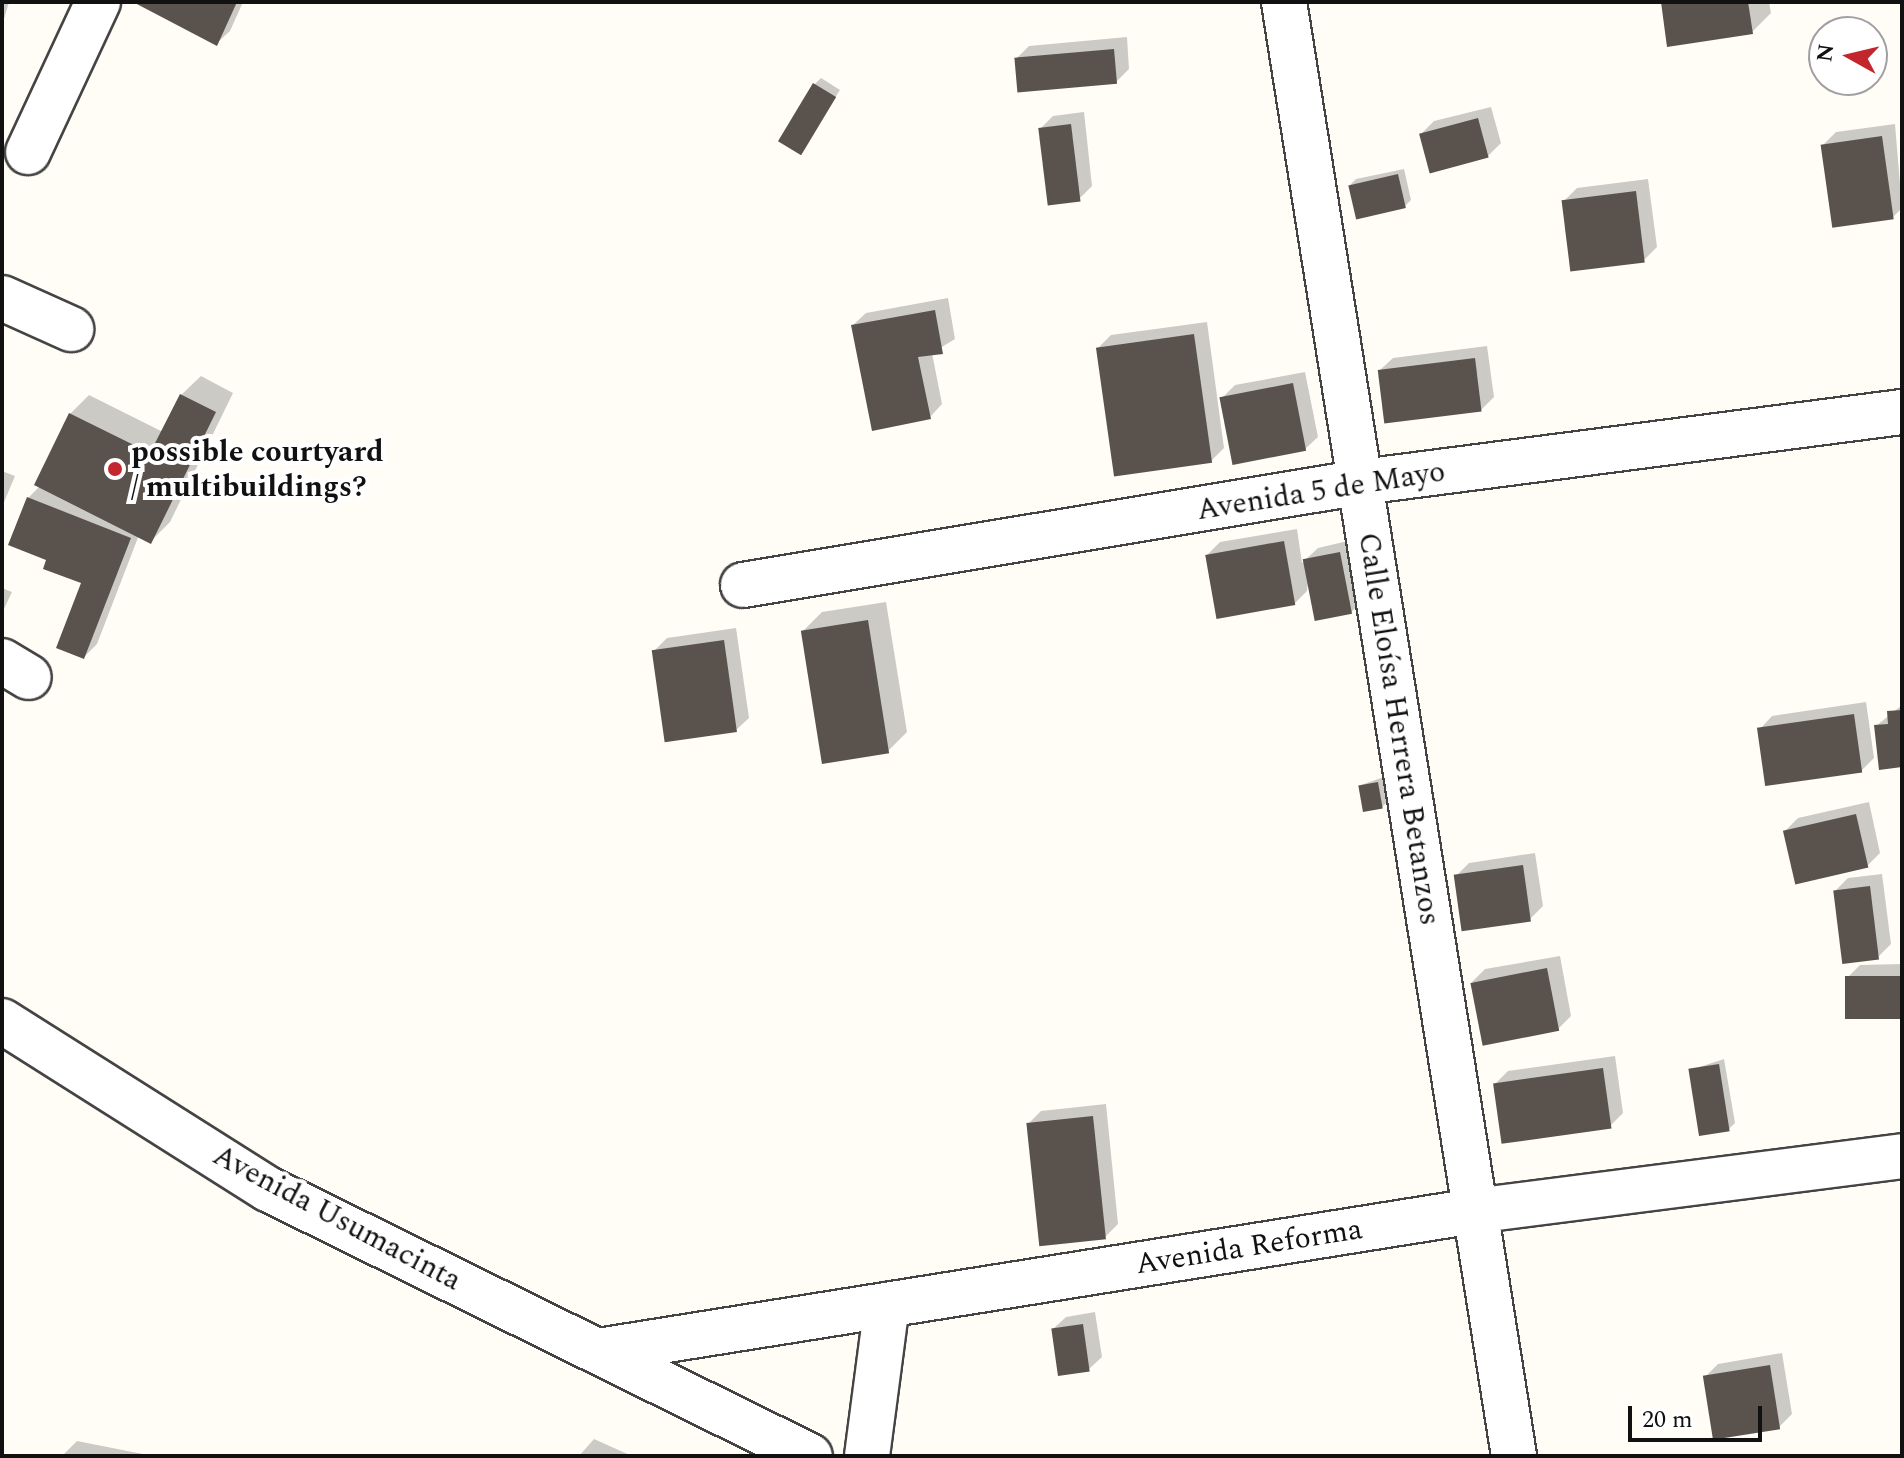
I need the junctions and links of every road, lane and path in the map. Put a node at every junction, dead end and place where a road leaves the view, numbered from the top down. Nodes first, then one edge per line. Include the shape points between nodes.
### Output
1 (98, 2) edge
2 (1284, 2) edge
3 (28, 152) dead end
4 (2, 298) edge
5 (71, 329) dead end
6 (1902, 412) edge
7 (1362, 482) junction
8 (743, 585) dead end
9 (2, 1021) edge
10 (1902, 1156) edge
11 (1474, 1211) junction
12 (887, 1305) junction
13 (598, 1351) junction
14 (810, 1456) edge
15 (867, 1456) edge
16 (1514, 1456) edge

1 - 3 street
2 - 7 street, Calle Eloísa Herrera Betanzos
4 - 5 street
6 - 7 street, Avenida 5 de Mayo
7 - 8 street, Avenida 5 de Mayo
7 - 11 street, Calle Eloísa Herrera Betanzos
9 - 13 street, Avenida Usumacinta via 268,1189
10 - 11 street, Avenida Reforma
11 - 12 street, Avenida Reforma
11 - 16 street, Calle Eloísa Herrera Betanzos
12 - 13 street, Avenida Reforma
12 - 15 street
13 - 14 street, Avenida Usumacinta

